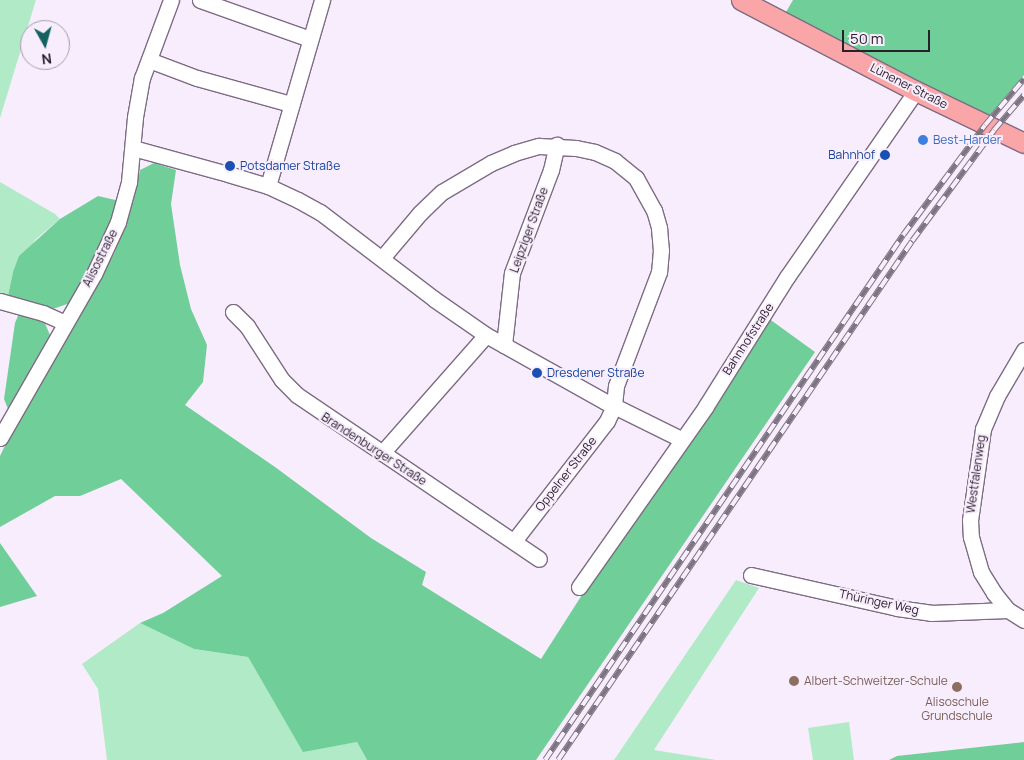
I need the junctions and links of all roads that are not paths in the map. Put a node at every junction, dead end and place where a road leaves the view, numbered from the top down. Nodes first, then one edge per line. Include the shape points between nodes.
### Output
1 (171, 0) edge
2 (200, 0) edge
3 (322, 0) edge
4 (742, 0) edge
5 (310, 39) junction
6 (149, 60) junction
7 (916, 91) junction
8 (291, 104) junction
9 (1024, 143) edge
10 (557, 145) junction
11 (133, 148) junction
12 (268, 186) junction
13 (382, 258) junction
14 (0, 300) edge
15 (233, 312) dead end
16 (65, 323) junction
17 (486, 335) junction
18 (504, 346) junction
19 (1024, 350) edge
20 (614, 406) junction
21 (0, 438) edge
22 (681, 439) junction
23 (382, 453) junction
24 (514, 541) junction
25 (540, 560) dead end
26 (750, 575) dead end
27 (579, 587) dead end
28 (1008, 610) junction
29 (1024, 620) edge

1 - 6 street, Alisostraße
2 - 5 street
3 - 5 street
4 - 7 main road, Lünener Straße
5 - 8 street
6 - 8 street via 196,78
6 - 11 street, Alisostraße via 138,96
7 - 9 main road, Lünener Straße
7 - 22 street, Bahnhofstraße via 787,277 706,406
8 - 12 street
10 - 13 street via 514,153 468,175 442,192 420,213
10 - 18 street, Leipziger Straße via 551,170 512,274
10 - 20 street via 595,152 615,161 636,178 645,191 659,228 659,272 616,386
11 - 12 street
11 - 16 street, Alisostraße via 126,198 108,248
12 - 13 street via 320,212
13 - 17 street
14 - 16 street
15 - 23 street, Brandenburger Straße via 247,326 282,380 297,396
16 - 21 street, Alisostraße
17 - 18 street
17 - 23 street
18 - 20 street
19 - 28 street, Westfalenweg via 997,396 983,430 970,520 971,537 981,572
20 - 22 street
20 - 24 street, Oppelner Straße via 607,421
22 - 27 street, Bahnhofstraße
23 - 24 street, Brandenburger Straße
24 - 25 street, Brandenburger Straße
26 - 28 street, Thüringer Weg via 931,613
28 - 29 street, Westfalenweg

